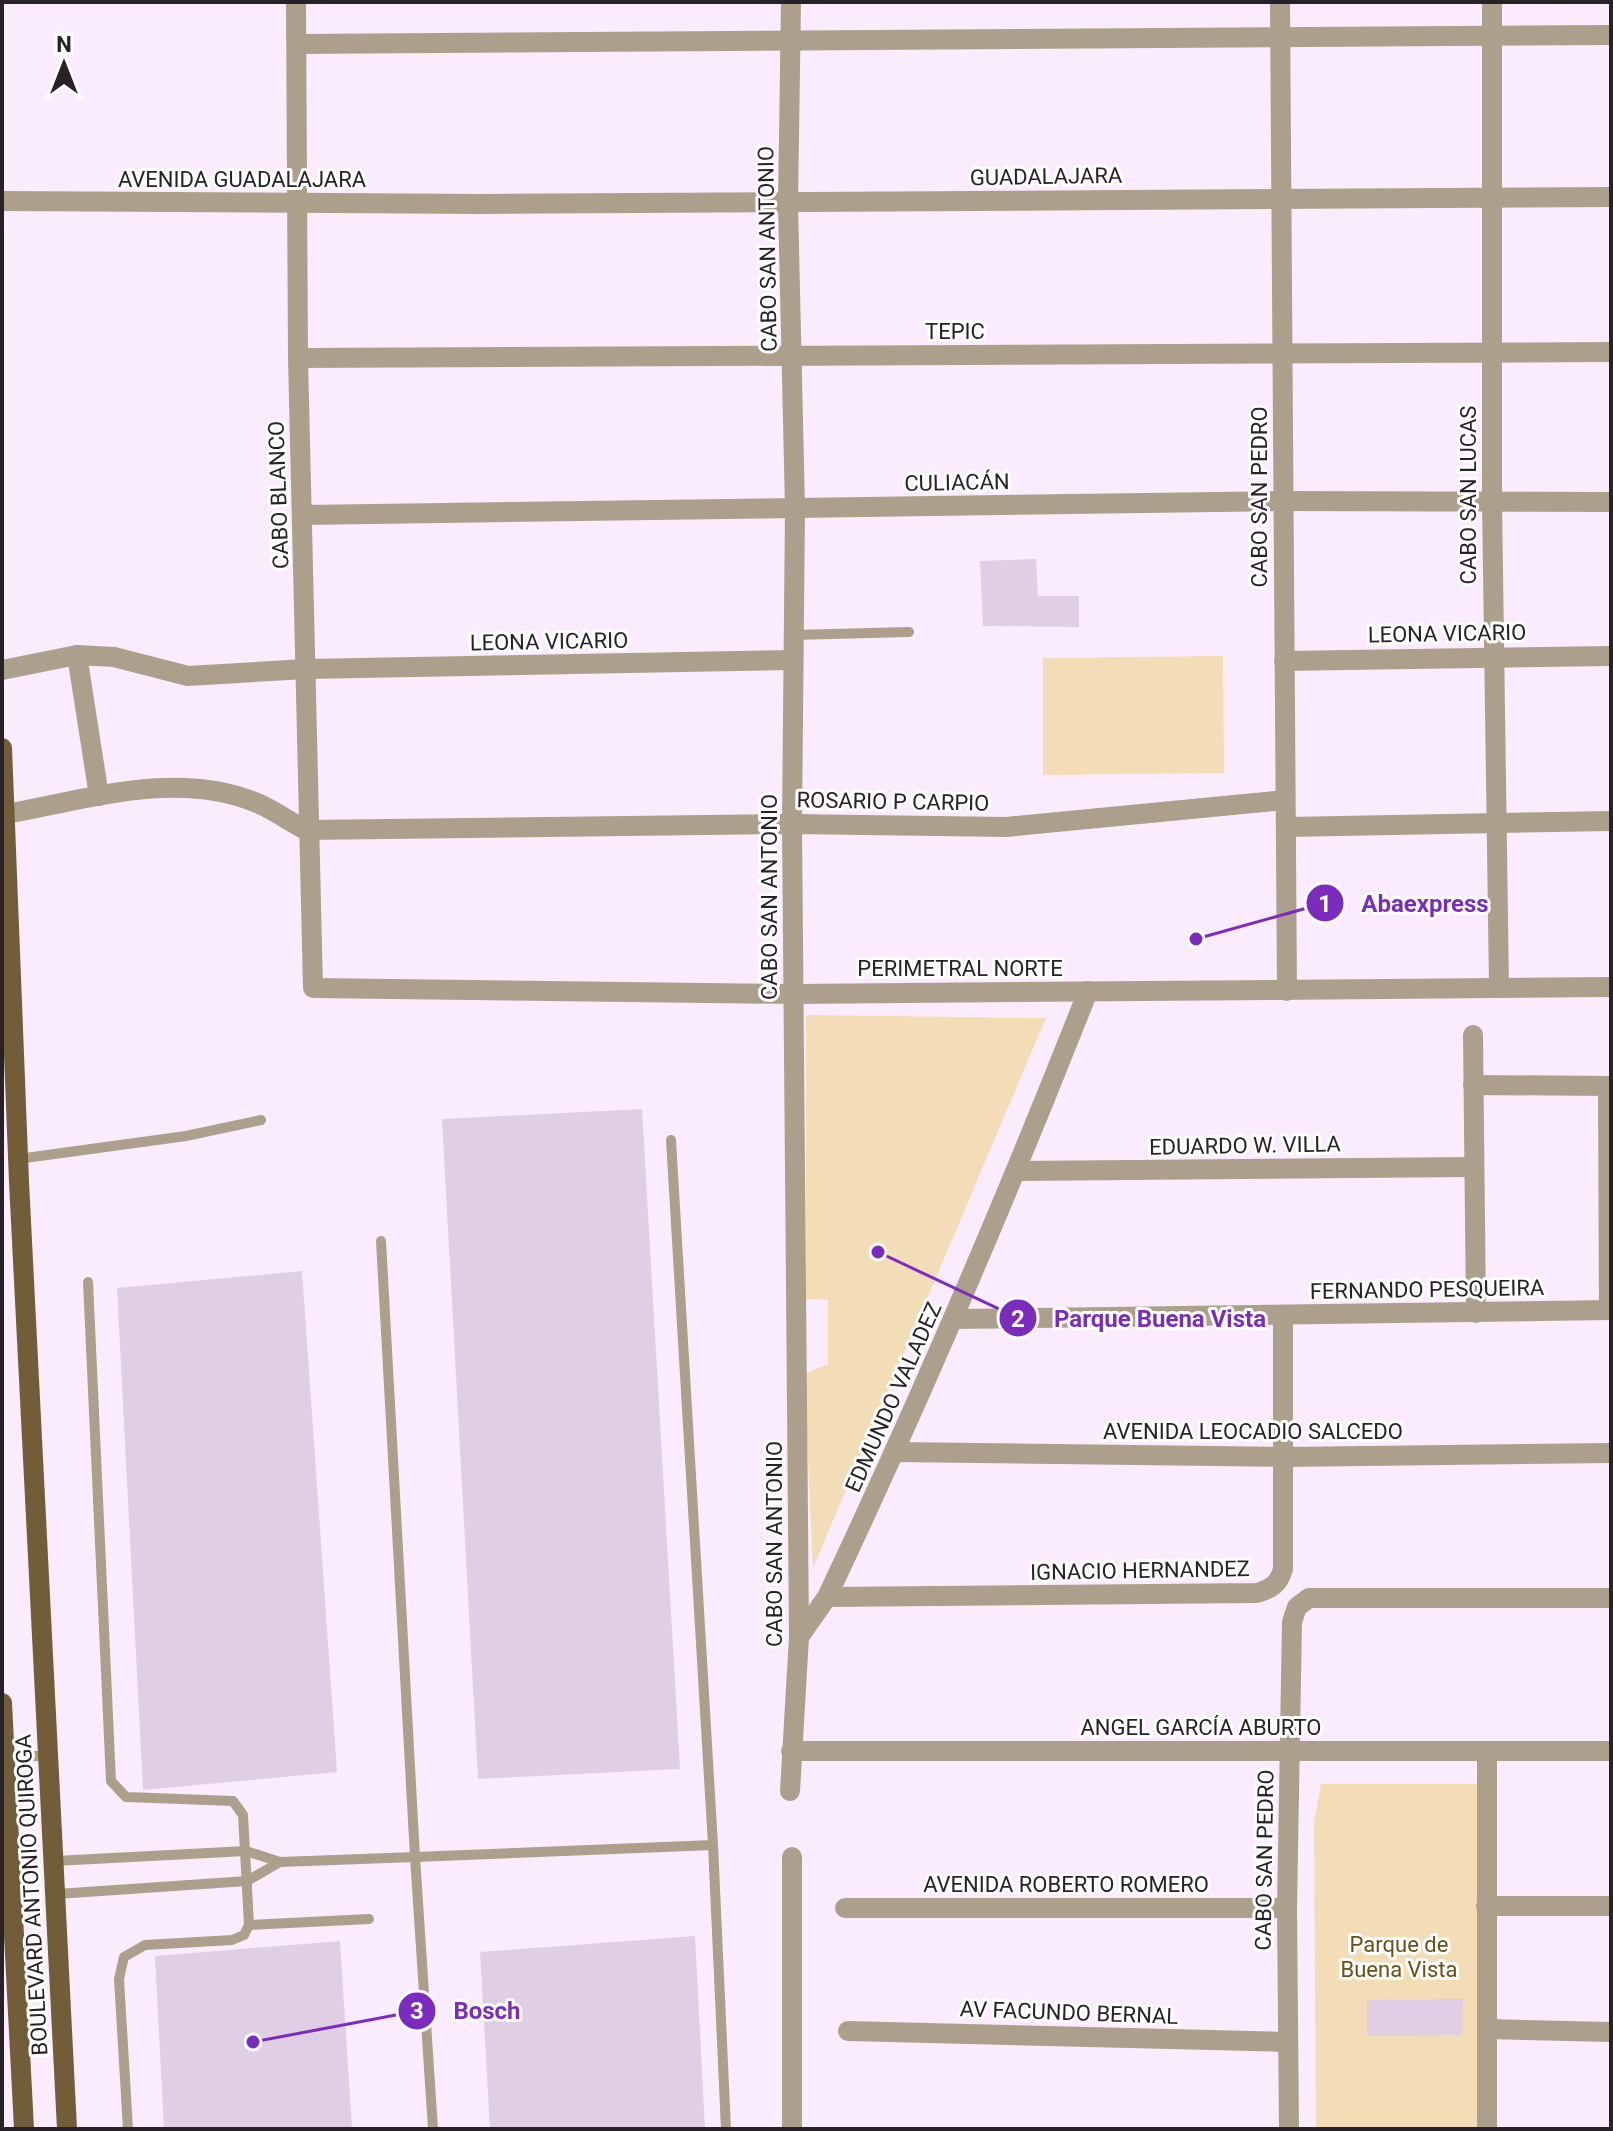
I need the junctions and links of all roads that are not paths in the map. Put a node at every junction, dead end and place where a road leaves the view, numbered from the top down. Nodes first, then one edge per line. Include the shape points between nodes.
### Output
1 (296, 2) edge
2 (791, 2) edge
3 (1280, 2) edge
4 (1492, 2) edge
5 (1492, 35) junction
6 (1611, 35) edge
7 (1281, 36) junction
8 (791, 40) junction
9 (297, 44) junction
10 (1281, 197) junction
11 (1611, 197) edge
12 (1491, 198) junction
13 (2, 201) edge
14 (788, 203) junction
15 (300, 204) junction
16 (481, 204) joint
17 (1611, 352) edge
18 (1492, 353) junction
19 (793, 355) junction
20 (1284, 355) junction
21 (298, 358) junction
22 (1281, 501) junction
23 (1492, 501) junction
24 (1611, 502) edge
25 (795, 508) junction
26 (303, 515) junction
27 (909, 632) dead end
28 (793, 635) junction
29 (77, 655) junction
30 (1493, 655) junction
31 (1611, 656) edge
32 (793, 660) junction
33 (1284, 661) junction
34 (306, 669) junction
35 (2, 670) edge
36 (2, 748) edge
37 (99, 796) junction
38 (1285, 800) junction
39 (6, 814) junction
40 (1611, 821) edge
41 (1498, 822) junction
42 (792, 824) junction
43 (1286, 827) junction
44 (306, 830) junction
45 (312, 986) joint
46 (1611, 987) edge
47 (1499, 988) junction
48 (1088, 991) junction
49 (1287, 991) junction
50 (794, 994) junction
51 (1473, 1035) dead end
52 (1473, 1085) junction
53 (1610, 1086) edge
54 (261, 1120) dead end
55 (671, 1140) dead end
56 (18, 1159) junction
57 (1472, 1167) junction
58 (1018, 1171) junction
59 (381, 1241) dead end
60 (88, 1282) dead end
61 (1610, 1310) edge
62 (1476, 1313) junction
63 (1283, 1315) junction
64 (955, 1319) junction
65 (895, 1452) junction
66 (1611, 1453) edge
67 (1285, 1457) junction
68 (827, 1597) junction
69 (1611, 1598) edge
70 (799, 1637) junction
71 (2, 1703) edge
72 (791, 1751) junction
73 (1290, 1751) junction
74 (1487, 1751) junction
75 (1611, 1751) edge
76 (48, 1755) junction
77 (3, 1759) edge
78 (790, 1791) dead end
79 (713, 1845) junction
80 (246, 1851) junction
81 (415, 1857) junction
82 (792, 1857) dead end
83 (6, 1858) edge
84 (55, 1861) junction
85 (280, 1862) junction
86 (247, 1881) junction
87 (57, 1894) junction
88 (1486, 1906) junction
89 (1611, 1906) edge
90 (845, 1908) dead end
91 (1287, 1908) junction
92 (369, 1919) dead end
93 (249, 1925) junction
94 (8, 1930) edge
95 (10, 2011) edge
96 (1487, 2029) junction
97 (848, 2031) dead end
98 (1611, 2032) edge
99 (1288, 2042) junction
100 (24, 2129) edge
101 (67, 2129) edge
102 (128, 2129) edge
103 (433, 2129) edge
104 (726, 2129) edge
105 (792, 2129) edge
106 (1289, 2129) edge
107 (1487, 2129) edge

1 - 9 street, CABO BLANCO
2 - 8 street, CABO SAN ANTONIO
3 - 7 street, CABO SAN PEDRO
4 - 5 street, CABO SAN LUCAS
5 - 6 street
5 - 7 street
5 - 12 street, CABO SAN LUCAS
7 - 8 street
7 - 10 street, CABO SAN PEDRO
8 - 9 street
8 - 14 street, CABO SAN ANTONIO
9 - 15 street, CABO BLANCO
10 - 12 street, GUADALAJARA
10 - 14 street, GUADALAJARA
10 - 20 street, CABO SAN PEDRO
11 - 12 street, GUADALAJARA
12 - 18 street, CABO SAN LUCAS
13 - 15 street, AVENIDA GUADALAJARA
14 - 16 street, GUADALAJARA
14 - 19 street, CABO SAN ANTONIO
15 - 16 street, AVENIDA GUADALAJARA
15 - 21 street, CABO BLANCO
17 - 18 street, TEPIC
18 - 20 street, TEPIC
18 - 23 street, CABO SAN LUCAS
19 - 20 street, TEPIC
19 - 21 street, TEPIC
19 - 25 street, CABO SAN ANTONIO
20 - 22 street, CABO SAN PEDRO
21 - 26 street, CABO BLANCO
22 - 23 street, CULIACÁN
22 - 25 street, CULIACÁN
22 - 33 street, CABO SAN PEDRO
23 - 24 street, CULIACÁN
23 - 30 street, CABO SAN LUCAS
25 - 26 street, CULIACÁN
25 - 28 street, CABO SAN ANTONIO
26 - 34 street, CABO BLANCO
27 - 28 lane
28 - 32 street, CABO SAN ANTONIO
29 - 34 street, LEONA VICARIO via 114,657 188,676
29 - 35 street, LEONA VICARIO
29 - 37 street
30 - 31 street, LEONA VICARIO
30 - 33 street, LEONA VICARIO
30 - 41 street, CABO SAN LUCAS
32 - 34 street, LEONA VICARIO
32 - 42 street, CABO SAN ANTONIO
33 - 38 street, CABO SAN PEDRO
34 - 44 street, CABO BLANCO
36 - 39 main road, BOULEVARD ANTONIO QUIROGA
37 - 39 street
37 - 44 street via 201,789 257,803
38 - 42 street, ROSARIO P CARPIO via 1036,826
38 - 43 street, CABO SAN PEDRO
39 - 56 main road, BOULEVARD ANTONIO QUIROGA
40 - 41 street
41 - 43 street
41 - 47 street, CABO SAN LUCAS
42 - 44 street, ROSARIO P CARPIO
42 - 50 street, CABO SAN ANTONIO
43 - 49 street, CABO SAN PEDRO
44 - 45 street, CABO BLANCO
45 - 50 street, PERIMETRAL NORTE
46 - 47 street, PERIMETRAL NORTE
47 - 49 street, PERIMETRAL NORTE
48 - 49 street, PERIMETRAL NORTE
48 - 50 street, PERIMETRAL NORTE
48 - 58 street, EDMUNDO VALADEZ
50 - 70 street, CABO SAN ANTONIO
51 - 52 street
52 - 53 street
52 - 57 street
53 - 61 street
54 - 56 lane
55 - 79 lane
56 - 76 main road, BOULEVARD ANTONIO QUIROGA
57 - 58 street, EDUARDO W. VILLA
57 - 62 street
58 - 64 street, EDMUNDO VALADEZ
59 - 81 lane
60 - 80 lane via 111,1781 126,1797 233,1801 243,1815
61 - 62 street, FERNANDO PESQUEIRA
62 - 63 street, FERNANDO PESQUEIRA
63 - 64 street, FERNANDO PESQUEIRA
63 - 67 street, IGNACIO HERNANDEZ
64 - 65 street, EDMUNDO VALADEZ
65 - 67 street, AVENIDA LEOCADIO SALCEDO
65 - 68 street, EDMUNDO VALADEZ
66 - 67 street, AVENIDA LEOCADIO SALCEDO
67 - 68 street, IGNACIO HERNANDEZ via 1283,1569 1280,1581 1257,1593
68 - 70 street, EDMUNDO VALADEZ
69 - 73 street, CABO SAN PEDRO via 1309,1598 1297,1607 1292,1622
70 - 72 street, CABO SAN ANTONIO
71 - 77 main road, BOULEVARD ANTONIO QUIROGA
72 - 73 street, ANGEL GARCÍA ABURTO
72 - 78 street, CABO SAN ANTONIO
73 - 74 street, ANGEL GARCÍA ABURTO
73 - 91 street, CABO SAN PEDRO
74 - 75 street, ANGEL GARCÍA ABURTO
74 - 88 street
76 - 77 lane
76 - 84 main road, BOULEVARD ANTONIO QUIROGA
77 - 83 main road, BOULEVARD ANTONIO QUIROGA
79 - 81 lane
79 - 104 lane
80 - 84 lane
80 - 85 lane
80 - 86 lane
81 - 85 lane
81 - 103 lane
82 - 105 street
83 - 94 main road, BOULEVARD ANTONIO QUIROGA
84 - 87 main road, BOULEVARD ANTONIO QUIROGA
85 - 86 lane
86 - 87 lane
86 - 93 lane
87 - 101 main road, BOULEVARD ANTONIO QUIROGA
88 - 89 street
88 - 96 street
90 - 91 street, AVENIDA ROBERTO ROMERO
91 - 99 street, CABO SAN PEDRO
92 - 93 lane
93 - 102 lane via 244,1935 232,1940 145,1945 124,1957 119,1979
94 - 95 main road, BOULEVARD ANTONIO QUIROGA
95 - 100 main road, BOULEVARD ANTONIO QUIROGA
96 - 98 street
96 - 107 street
97 - 99 street, AV FACUNDO BERNAL
99 - 106 street, CABO SAN PEDRO

